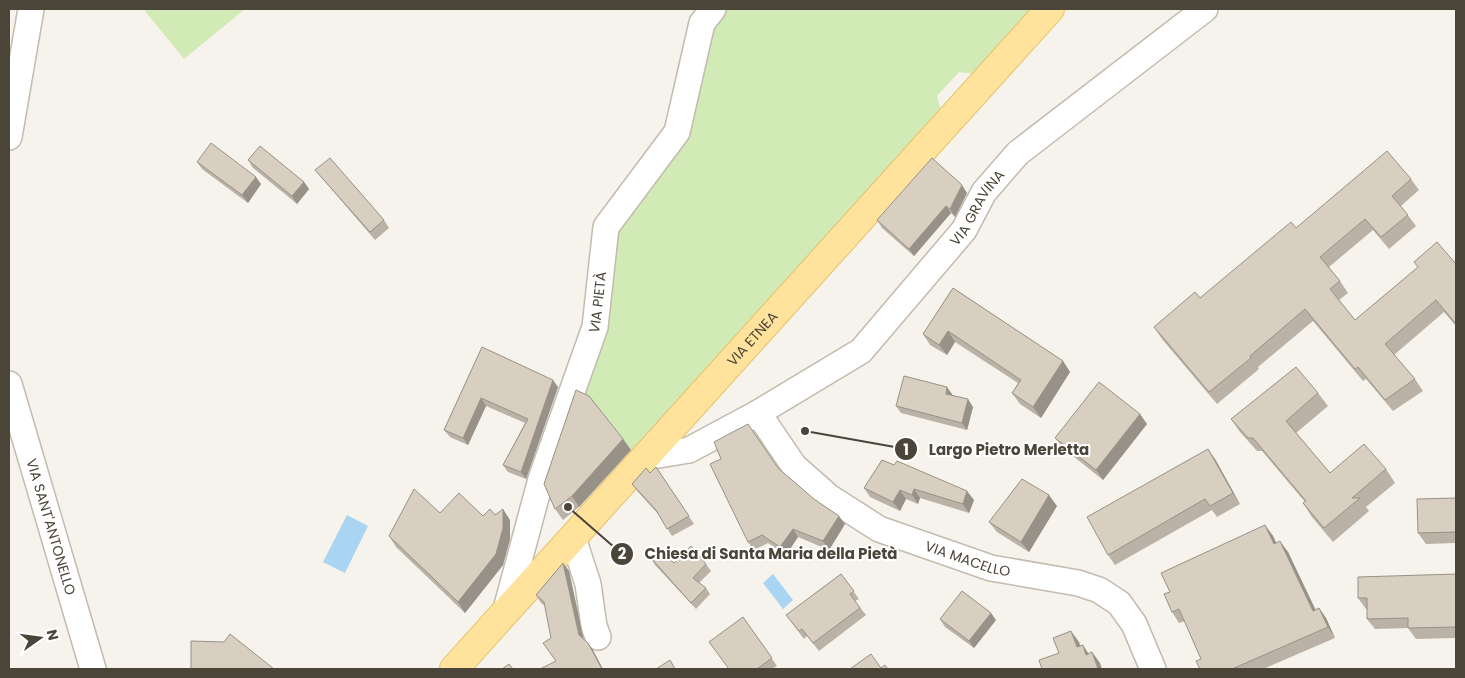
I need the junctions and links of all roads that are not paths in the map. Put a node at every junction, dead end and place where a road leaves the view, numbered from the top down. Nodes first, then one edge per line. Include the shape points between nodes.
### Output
1 (31, 9) edge
2 (713, 9) edge
3 (1050, 9) edge
4 (1205, 9) edge
5 (9, 137) edge
6 (9, 384) edge
7 (758, 413) junction
8 (647, 457) junction
9 (573, 538) junction
10 (505, 613) junction
11 (598, 637) dead end
12 (93, 669) edge
13 (454, 669) edge
14 (1152, 669) edge

1 - 5 street
2 - 10 street, VIA PIETÀ via 702,23 676,132 606,227 595,327 541,479
3 - 8 main road, VIA ETNEA
4 - 7 street, VIA GRAVINA via 1018,153 984,192 964,230 861,350
6 - 12 street, VIA SANT'ANTONELLO
7 - 8 street, VIA GRAVINA via 689,450
7 - 14 street, VIA MACELLO via 794,466 829,497 879,529 992,568 1078,582 1106,594 1119,603 1134,624
8 - 9 main road, VIA ETNEA
9 - 10 main road, VIA ETNEA
9 - 11 street via 588,584
10 - 13 main road, VIA ETNEA

